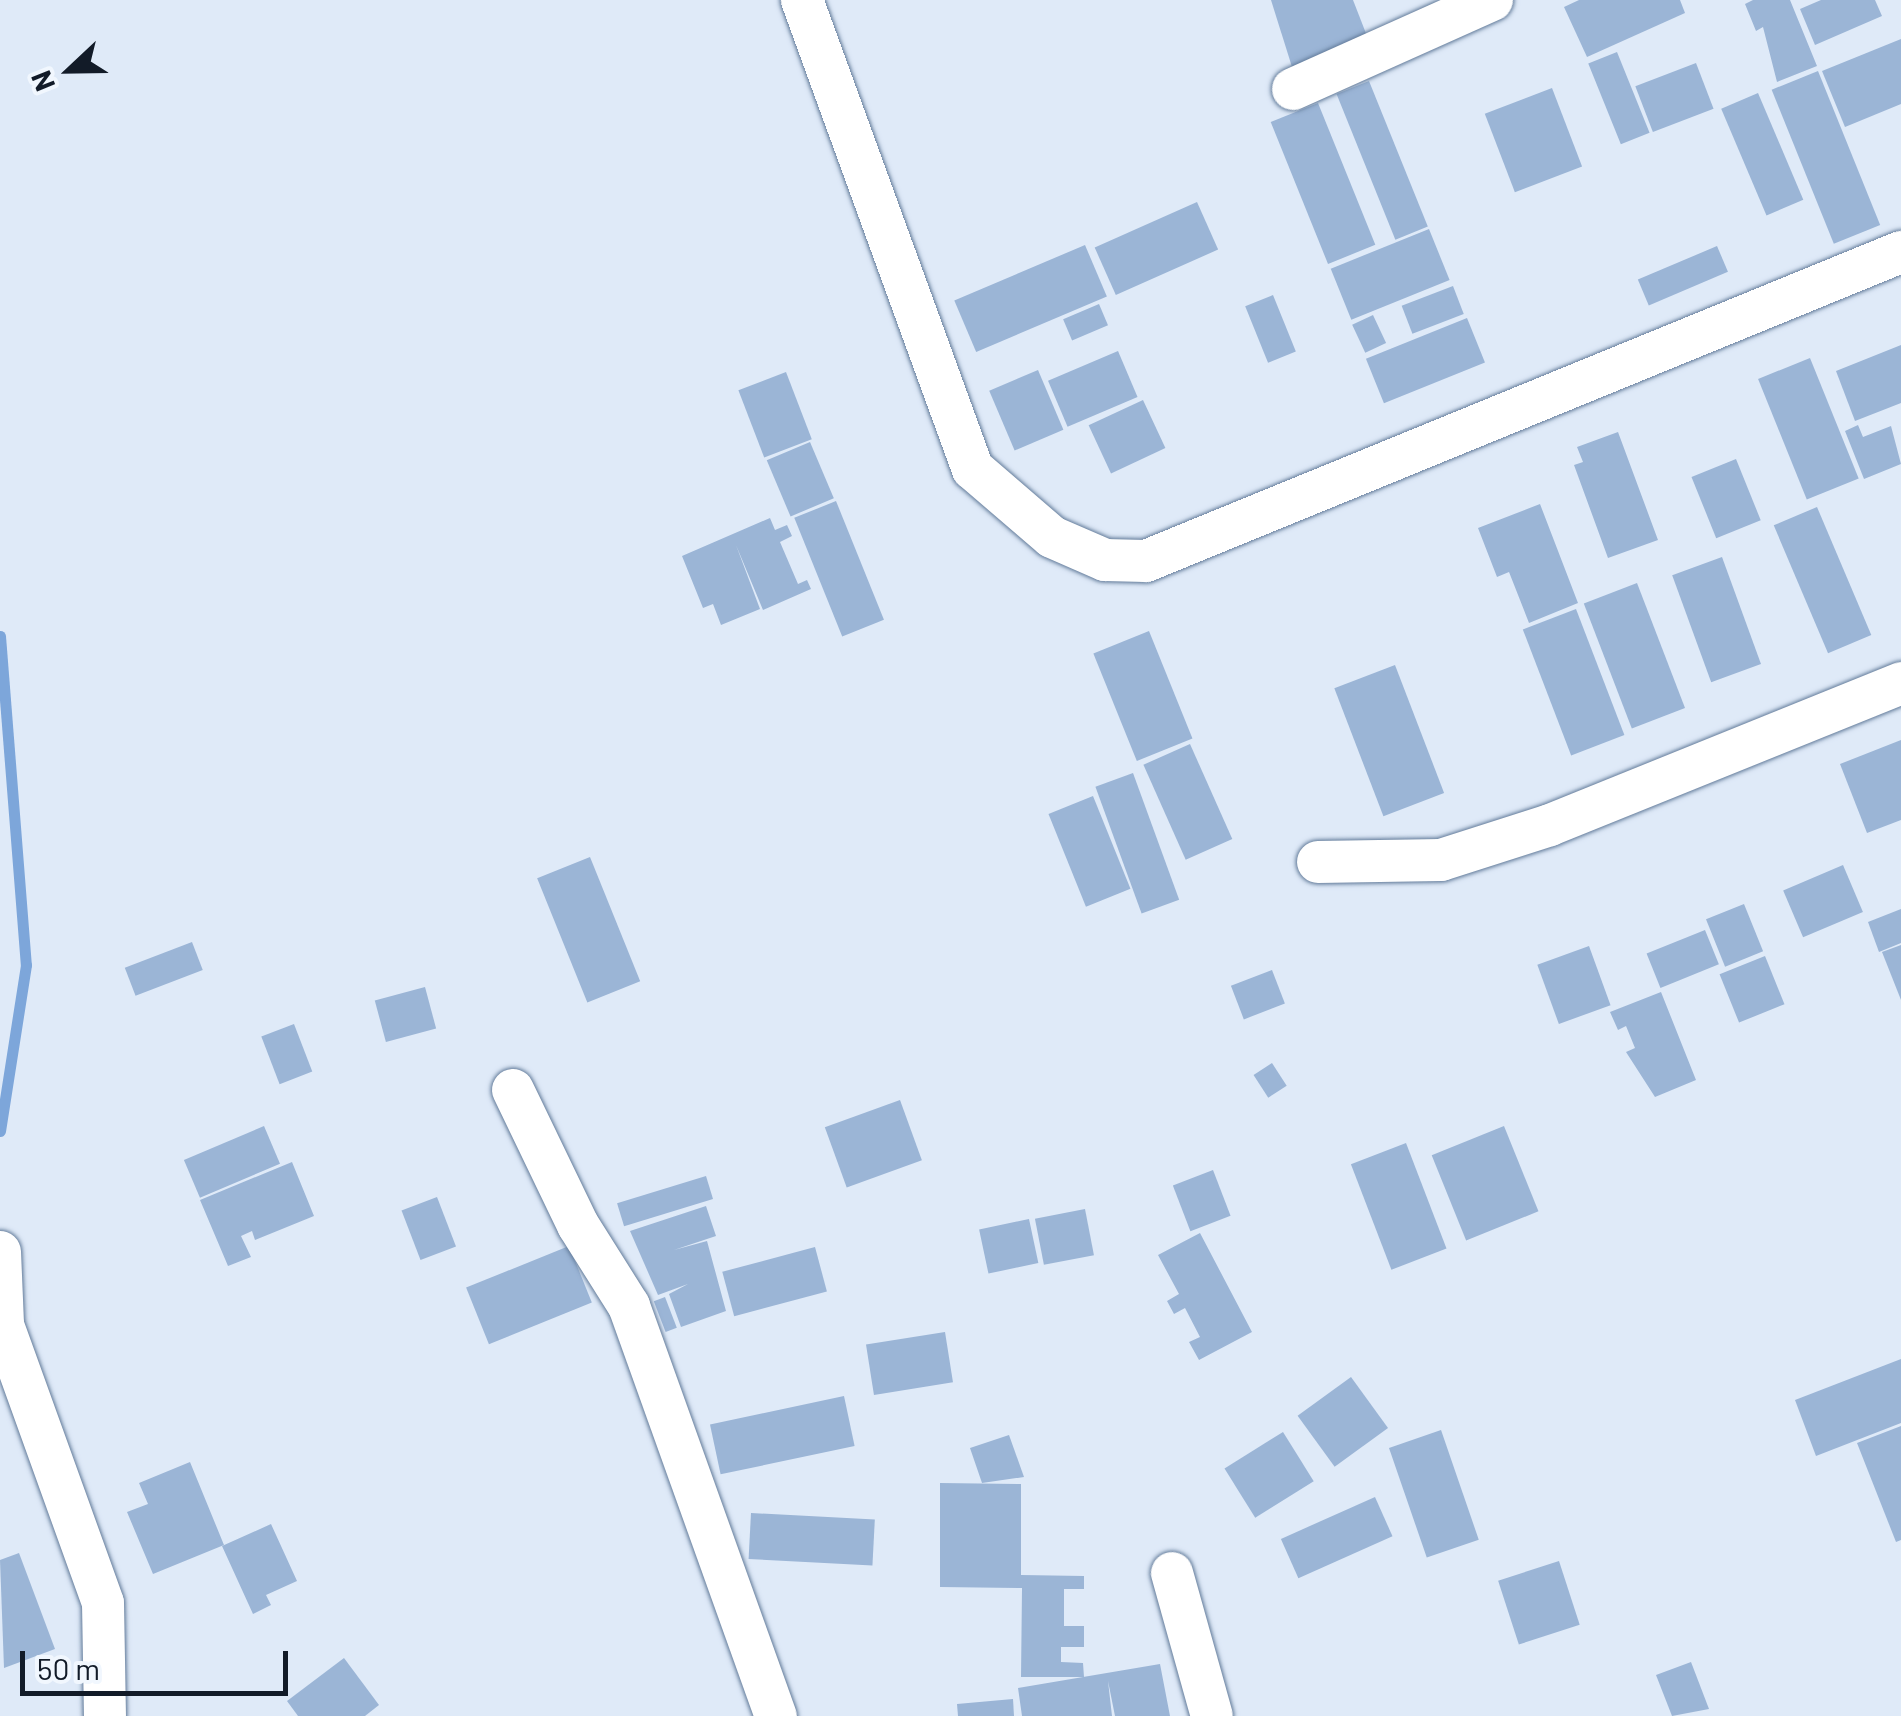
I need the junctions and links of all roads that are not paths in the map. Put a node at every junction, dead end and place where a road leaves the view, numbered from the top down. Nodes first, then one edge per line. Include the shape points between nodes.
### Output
1 (802, 0) edge
2 (1492, 0) edge
3 (1292, 88) dead end
4 (1901, 252) edge
5 (1901, 683) edge
6 (1318, 862) dead end
7 (513, 1090) dead end
8 (0, 1252) edge
9 (1172, 1574) dead end
10 (105, 1716) edge
11 (776, 1716) edge
12 (1212, 1716) edge

1 - 4 street via 973,469 1052,537 1106,560 1146,561
2 - 3 street
5 - 6 street via 1550,825 1441,860
7 - 11 street via 578,1225 629,1306
8 - 10 street via 3,1325 103,1603
9 - 12 street

